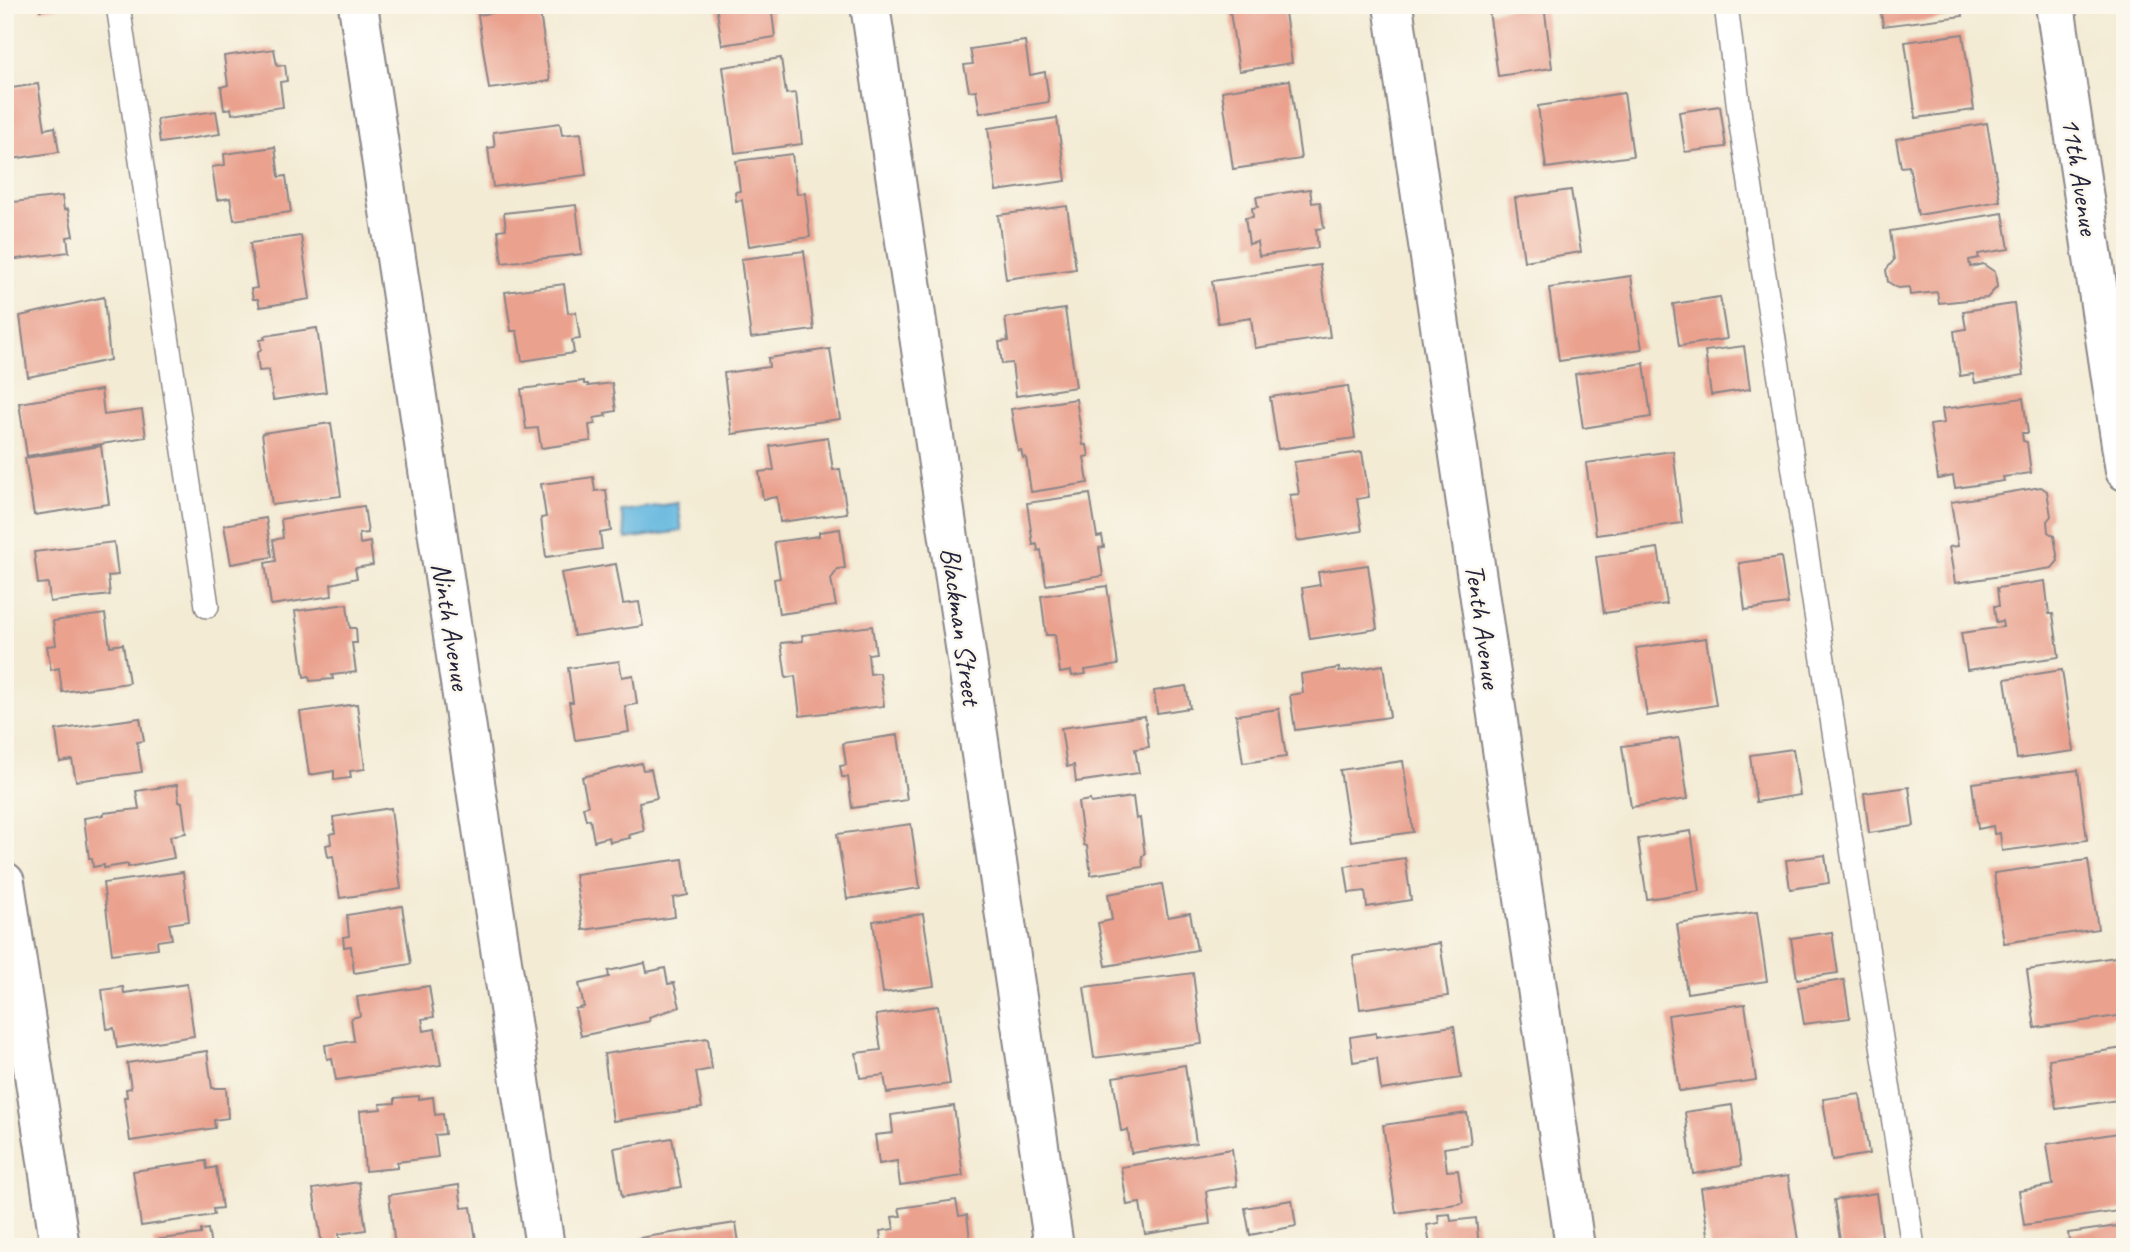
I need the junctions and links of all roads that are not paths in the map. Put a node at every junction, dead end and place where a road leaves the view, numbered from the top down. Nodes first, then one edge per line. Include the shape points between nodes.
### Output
1 (118, 5) edge
2 (358, 5) edge
3 (870, 5) edge
4 (1393, 5) edge
5 (1726, 5) edge
6 (2055, 5) edge
7 (2125, 471) edge
8 (208, 606) dead end
9 (5, 882) edge
10 (60, 1247) edge
11 (545, 1247) edge
12 (1054, 1247) edge
13 (1575, 1247) edge
14 (1913, 1247) edge

1 - 8 lane
2 - 11 street, Ninth Avenue
3 - 12 street, Blackman Street
4 - 13 street, Tenth Avenue
5 - 14 lane
6 - 7 street, 11th Avenue
9 - 10 street

